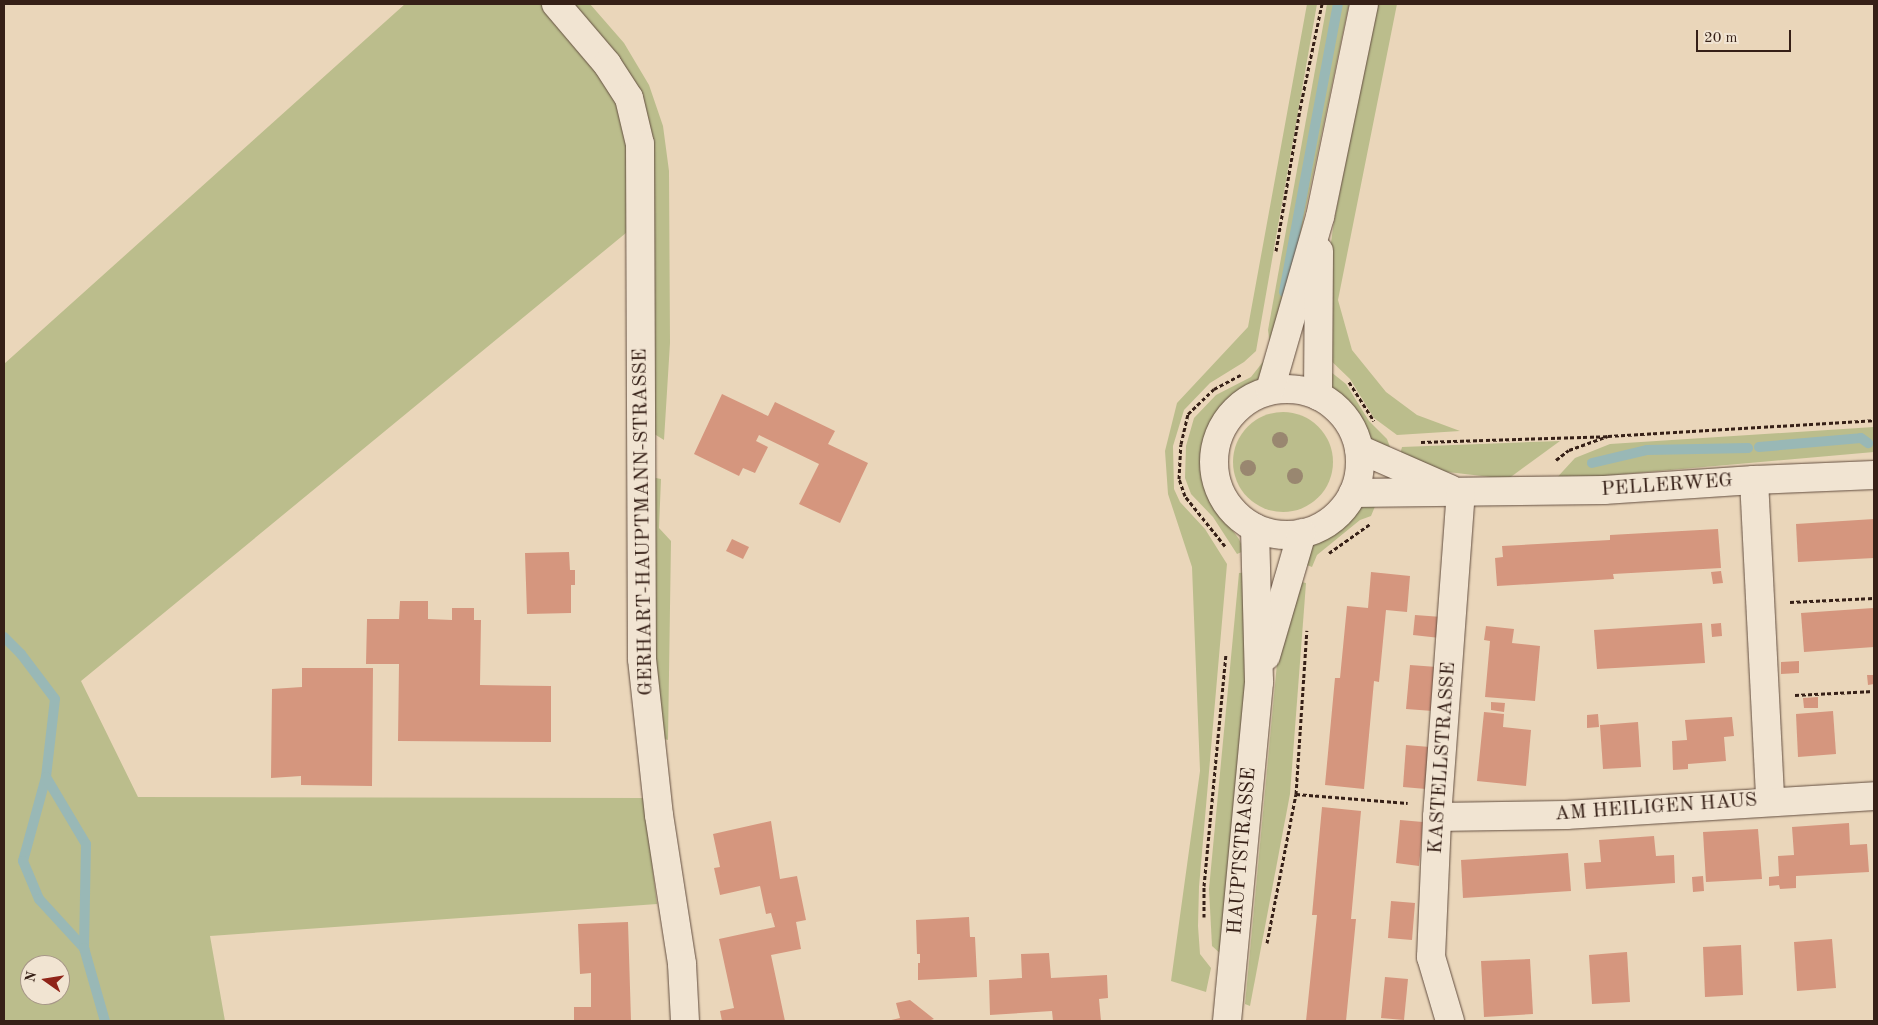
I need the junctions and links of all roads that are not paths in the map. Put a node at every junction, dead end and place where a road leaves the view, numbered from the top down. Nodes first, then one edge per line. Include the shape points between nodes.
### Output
1 (556, 4) edge
2 (1364, 4) edge
3 (1320, 217) junction
4 (1270, 390) junction
5 (1318, 396) junction
6 (1359, 449) junction
7 (1874, 475) edge
8 (1754, 480) junction
9 (1353, 493) junction
10 (1461, 493) junction
11 (1255, 528) junction
12 (1302, 534) junction
13 (1259, 682) junction
14 (1874, 796) edge
15 (1770, 801) junction
16 (1438, 812) junction
17 (684, 1021) edge
18 (1227, 1021) edge
19 (1450, 1021) edge

1 - 17 street, GERHART-HAUPTMANN-STRASSE via 606,64 629,98 640,144 642,668 659,815 682,964
2 - 3 street
3 - 4 street
3 - 5 street
4 - 5 street via 1294,389
4 - 11 street via 1247,400 1228,418 1216,441 1214,467 1220,492 1234,513
5 - 6 street via 1337,409 1351,427
6 - 9 street via 1358,477
6 - 10 street, PELLERWEG
7 - 8 street, PELLERWEG
8 - 10 street, PELLERWEG via 1604,490
8 - 15 street
9 - 10 street, PELLERWEG
9 - 12 street via 1340,512 1323,525
10 - 16 street, KASTELLSTRASSE
11 - 12 street via 1280,535
11 - 13 street, HAUPTSTRASSE
12 - 13 street, HAUPTSTRASSE
13 - 18 street, HAUPTSTRASSE
14 - 15 street, AM HEILIGEN HAUS
15 - 16 street, AM HEILIGEN HAUS via 1566,814
16 - 19 street, KASTELLSTRASSE via 1431,957

